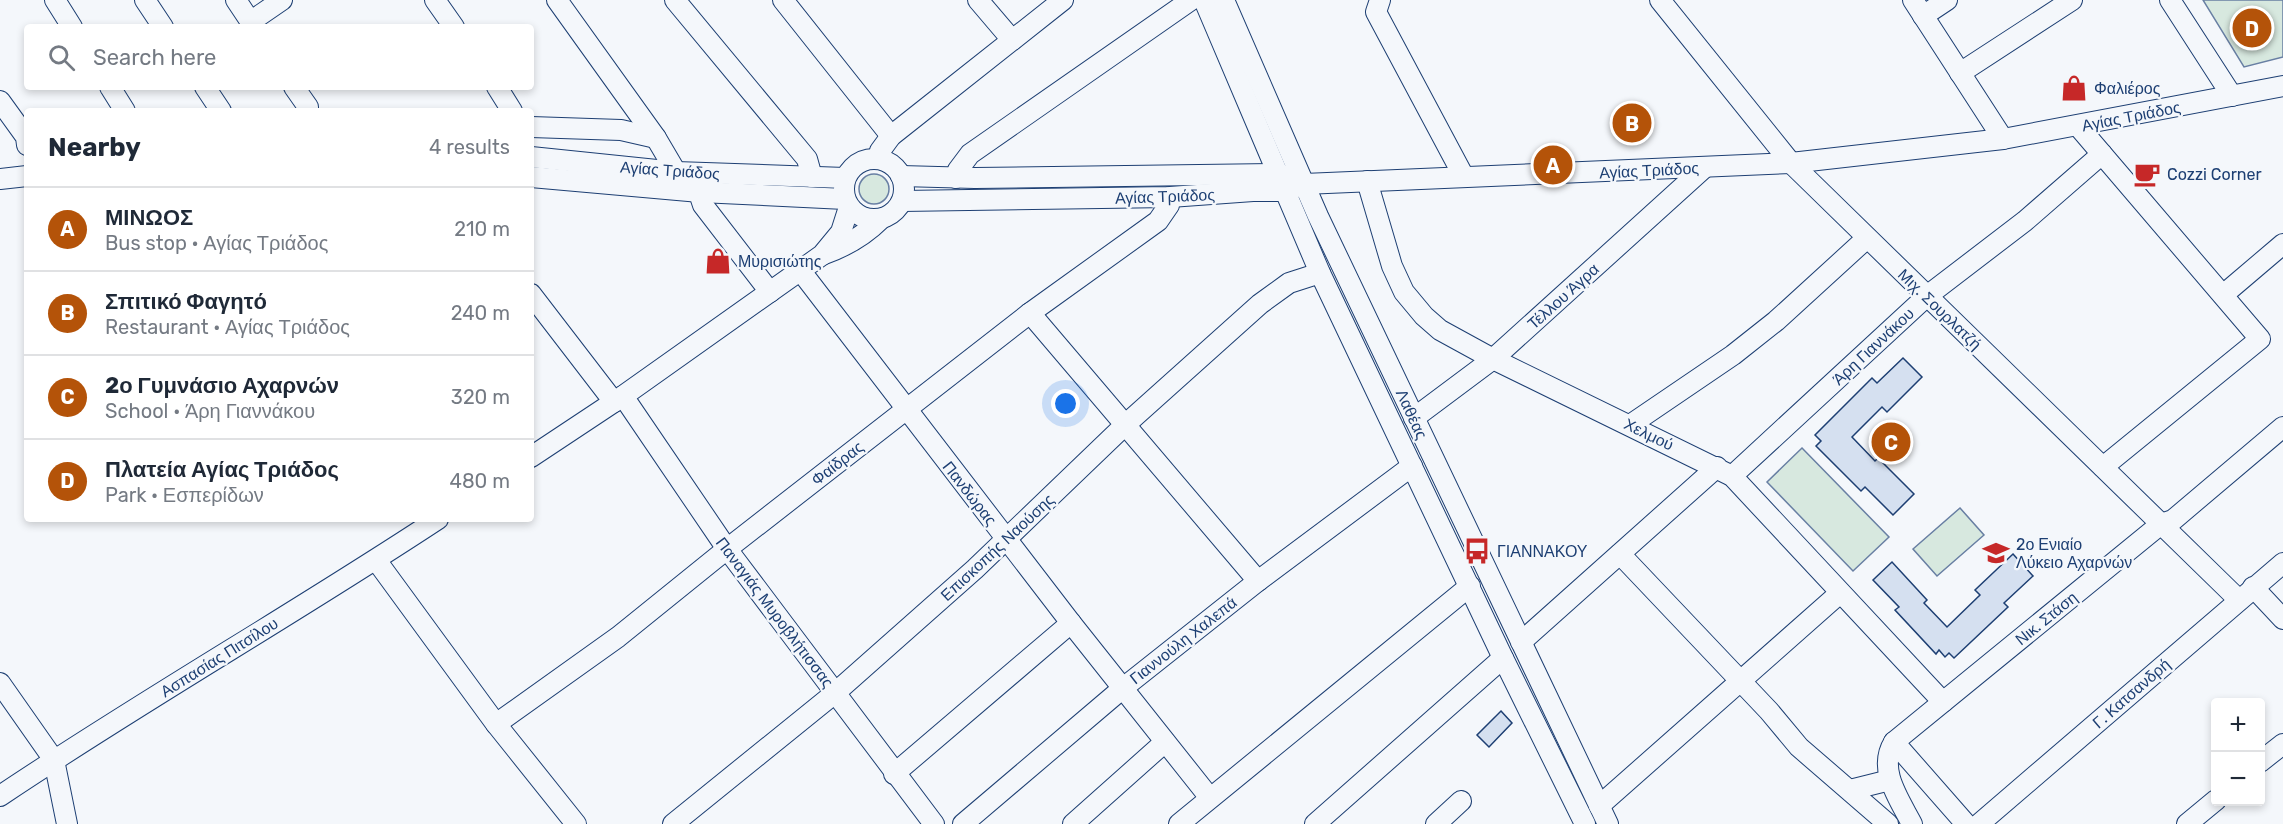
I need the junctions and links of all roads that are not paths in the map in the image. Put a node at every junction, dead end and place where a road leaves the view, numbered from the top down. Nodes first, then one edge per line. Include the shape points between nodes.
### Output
1 (55, 0) edge
2 (145, 0) edge
3 (236, 0) edge
4 (282, 0) edge
5 (435, 0) edge
6 (557, 0) edge
7 (675, 0) edge
8 (783, 0) edge
9 (978, 0) edge
10 (1063, 0) edge
11 (1191, 0) edge
12 (1204, 0) edge
13 (1224, 0) edge
14 (1660, 0) edge
15 (1947, 0) edge
16 (2072, 0) edge
17 (2170, 0) edge
18 (1378, 6) edge
19 (1918, 8) edge
20 (70, 24) edge
21 (161, 24) edge
22 (252, 24) edge
23 (452, 24) edge
24 (1012, 40) junction
25 (1960, 73) junction
26 (2283, 86) edge
27 (112, 90) edge
28 (207, 90) edge
29 (296, 90) edge
30 (499, 90) edge
31 (2232, 96) junction
32 (0, 101) edge
33 (123, 108) edge
34 (219, 108) edge
35 (308, 108) edge
36 (510, 108) edge
37 (2078, 126) junction
38 (534, 127) edge
39 (24, 136) edge
40 (891, 136) junction
41 (656, 138) junction
42 (2003, 139) junction
43 (2102, 154) junction
44 (534, 157) edge
45 (878, 159) junction
46 (1791, 163) junction
47 (1705, 167) junction
48 (676, 172) junction
49 (24, 176) edge
50 (901, 176) junction
51 (534, 177) edge
52 (812, 177) junction
53 (1464, 177) junction
54 (845, 178) junction
55 (956, 178) junction
56 (0, 179) edge
57 (1367, 182) junction
58 (700, 183) junction
59 (1289, 183) junction
60 (1170, 197) junction
61 (902, 201) junction
62 (847, 203) junction
63 (881, 219) junction
64 (1867, 238) junction
65 (2283, 244) edge
66 (822, 255) junction
67 (800, 270) junction
68 (1320, 273) junction
69 (770, 292) junction
70 (2223, 295) junction
71 (1927, 296) junction
72 (534, 298) edge
73 (1030, 313) junction
74 (1493, 359) junction
75 (619, 399) junction
76 (906, 410) junction
77 (1414, 418) junction
78 (1125, 425) junction
79 (1630, 425) junction
80 (2283, 427) edge
81 (534, 455) edge
82 (1412, 466) junction
83 (2103, 467) junction
84 (1724, 471) junction
85 (433, 522) edge
86 (2161, 524) junction
87 (1007, 539) junction
88 (727, 549) junction
89 (1620, 554) junction
90 (376, 560) junction
91 (2283, 563) edge
92 (1258, 581) junction
93 (1470, 586) junction
94 (1840, 593) junction
95 (2246, 593) junction
96 (2283, 619) edge
97 (1071, 623) junction
98 (1521, 642) junction
99 (1503, 658) junction
100 (1740, 682) junction
101 (0, 683) edge
102 (1123, 688) junction
103 (836, 693) junction
104 (1943, 702) junction
105 (496, 724) junction
106 (1165, 742) junction
107 (1894, 742) junction
108 (2283, 744) edge
109 (2265, 758) edge
110 (54, 760) junction
111 (894, 774) junction
112 (1890, 780) junction
113 (1850, 790) junction
114 (0, 796) edge
115 (1210, 798) junction
116 (1461, 801) dead end
117 (2211, 804) edge
118 (1599, 806) junction
119 (1584, 823) edge
120 (1978, 823) edge
121 (67, 824) edge
122 (576, 824) edge
123 (673, 824) edge
124 (934, 824) edge
125 (963, 824) edge
126 (1073, 824) edge
127 (1180, 824) edge
128 (1315, 824) edge
129 (1436, 824) edge
130 (1608, 824) edge
131 (1888, 824) edge
132 (1912, 824) edge
133 (2187, 824) edge

1 - 20 street
2 - 21 street
3 - 22 street
4 - 22 street
5 - 23 street
6 - 41 street
7 - 52 street via 807,159
8 - 40 street
9 - 24 street
10 - 24 street
11 - 55 street via 970,154
12 - 59 street, Λαθέας
13 - 59 street, Λαθέας
14 - 46 street, Μιχ. Σουρλατζή
15 - 19 street
16 - 25 street
17 - 31 street
18 - 53 street
19 - 25 street
24 - 40 street
25 - 42 street
26 - 31 street, Αγίας Τριάδος
27 - 33 street
28 - 34 street
29 - 35 street
30 - 36 street
31 - 37 street, Αγίας Τριάδος
32 - 39 street
37 - 42 street, Αγίας Τριάδος
37 - 43 street
38 - 41 street via 621,130
40 - 45 street
41 - 48 street
42 - 46 street, Αγίας Τριάδος
43 - 70 street
43 - 71 street, Άρη Γιαννάκου via 2025,221
44 - 48 street, Αγίας Τριάδος
45 - 50 street via 892,165
45 - 54 street via 859,163
46 - 47 street, Αγίας Τριάδος
46 - 64 street, Μιχ. Σουρλατζή
47 - 53 street, Αγίας Τριάδος
47 - 74 street, Τέλλου Άγρα
48 - 58 street, Αγίας Τριάδος
49 - 56 street
50 - 55 street, Αγίας Τριάδος
50 - 61 street
51 - 58 street, Αγίας Τριάδος
52 - 54 street, Αγίας Τριάδος
52 - 58 street, Αγίας Τριάδος
53 - 57 street, Αγίας Τριάδος
54 - 62 street via 843,192
55 - 59 street, Αγίας Τριάδος
57 - 59 street, Αγίας Τριάδος
57 - 74 street, Χελμού via 1392,266 1404,292 1440,330
58 - 62 street, Αγίας Τριάδος
58 - 69 street via 703,205
59 - 60 street, Αγίας Τριάδος via 1253,191
59 - 68 street, Λαθέας
59 - 77 street, Λαθέας
60 - 61 street, Αγίας Τριάδος
60 - 73 street, Φαίδρας via 1169,206 1158,221
61 - 63 street via 894,213
62 - 63 street, Αγίας Τριάδος via 863,218
62 - 66 street via 841,232
63 - 66 street via 851,243
64 - 71 street, Μιχ. Σουρλατζή
64 - 79 street via 1733,355
65 - 70 street
66 - 67 street
67 - 69 street
67 - 76 street, Πανδώρας
68 - 78 street, Επισκοπής Ναούσης via 1288,283 1260,304
68 - 82 street, Λαθέας
69 - 75 street
70 - 83 street via 2260,339
71 - 83 street, Μιχ. Σουρλατζή
71 - 84 street, Άρη Γιαννάκου
72 - 75 street, Παναγιάς Μυροβλήτισσας
73 - 76 street, Φαίδρας
73 - 78 street
74 - 77 street, Τέλλου Άγρα
74 - 79 street, Χελμού
75 - 81 street
75 - 88 street, Παναγιάς Μυροβλήτισσας
76 - 87 street, Πανδώρας
76 - 88 street, Φαίδρας
77 - 98 street, Λαθέας
78 - 87 street, Επισκοπής Ναούσης
78 - 92 street
79 - 84 street, Χελμού
80 - 86 street, Νικ. Στάση via 2173,520
82 - 92 street, Γιαννούλη Χαλεπά
82 - 93 street, Λαθέας
83 - 86 street, Μιχ. Σουρλατζή
84 - 89 street, Άρη Γιαννάκου
84 - 94 street, Χελμού
85 - 90 street, Ασπασίας Πιτσίλου
86 - 95 street, Μιχ. Σουρλατζή
86 - 104 street, Νικ. Στάση
87 - 97 street, Πανδώρας
87 - 103 street, Επισκοπής Ναούσης
88 - 103 street, Παναγιάς Μυροβλήτισσας
88 - 105 street, Φαίδρας via 618,637
89 - 98 street, Άρη Γιαννάκου
89 - 100 street
90 - 105 street
90 - 110 street, Ασπασίας Πιτσίλου
91 - 95 street, Γ. Κατσανδρή
92 - 102 street, Γιαννούλη Χαλεπά
93 - 99 street, Λαθέας
93 - 115 street
94 - 100 street
94 - 104 street, Χελμού
95 - 96 street, Μιχ. Σουρλατζή
95 - 120 street, Γ. Κατσανδρή
97 - 102 street, Πανδώρας
97 - 111 street
98 - 118 street, Λαθέας
99 - 119 street, Λαθέας
99 - 128 street
100 - 113 street via 1799,747
100 - 118 street
101 - 110 street
102 - 106 street, Πανδώρας
102 - 125 street, Γιαννούλη Χαλεπά
103 - 111 street, Παναγιάς Μυροβλήτισσας
103 - 123 street, Επισκοπής Ναούσης
104 - 107 street, Νικ. Στάση
105 - 122 street
106 - 115 street, Πανδώρας
106 - 126 street
107 - 112 street via 1886,758
107 - 120 street
108 - 109 street
110 - 114 street, Ασπασίας Πιτσίλου
110 - 121 street
111 - 124 street, Παναγιάς Μυροβλήτισσας
112 - 113 street
112 - 132 street
113 - 131 street
115 - 127 street
116 - 129 street
117 - 133 street
118 - 130 street, Λαθέας

